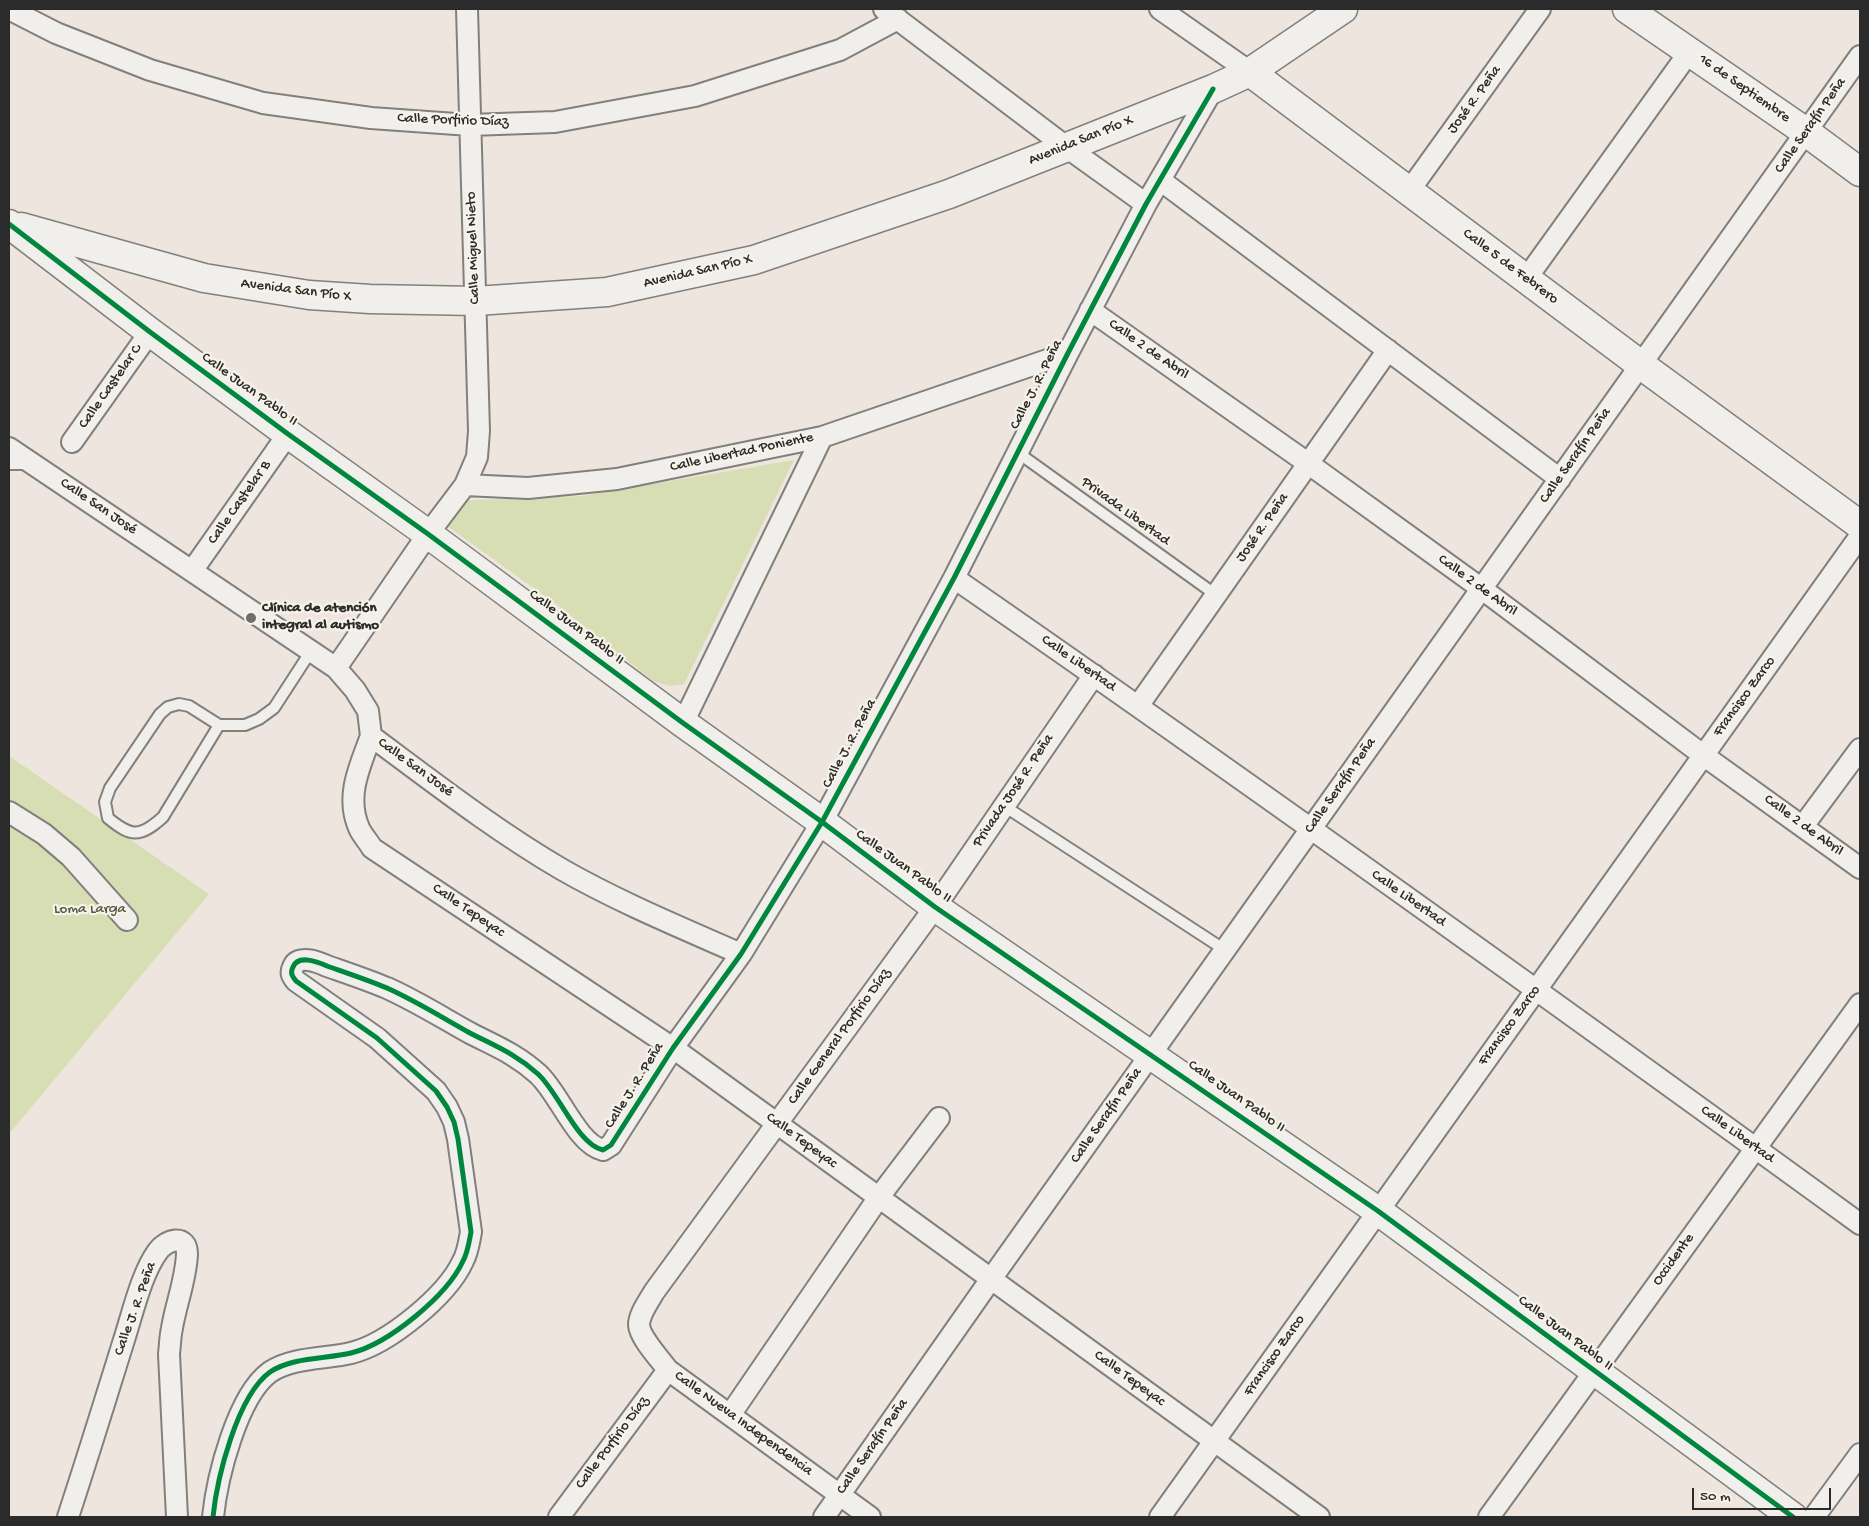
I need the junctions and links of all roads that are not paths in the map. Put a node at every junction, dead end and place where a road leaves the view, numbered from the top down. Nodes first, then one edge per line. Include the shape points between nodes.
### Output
1 (9, 9) edge
2 (466, 9) edge
3 (1160, 9) edge
4 (1343, 9) edge
5 (1540, 9) edge
6 (1627, 9) edge
7 (891, 14) edge
8 (1690, 51) junction
9 (1860, 56) edge
10 (1250, 72) junction
11 (1213, 89) junction
12 (470, 125) junction
13 (1806, 132) junction
14 (1065, 146) junction
15 (1860, 172) edge
16 (1160, 180) junction
17 (1409, 191) junction
18 (1146, 204) junction
19 (9, 224) edge
20 (1526, 279) junction
21 (476, 301) junction
22 (1090, 310) junction
23 (150, 332) junction
24 (1388, 350) junction
25 (1068, 352) junction
26 (1640, 365) junction
27 (288, 434) junction
28 (822, 437) junction
29 (72, 442) dead end
30 (9, 448) edge
31 (1017, 452) junction
32 (9, 464) edge
33 (35, 464) junction
34 (1309, 464) junction
35 (1560, 479) junction
36 (464, 484) junction
37 (1860, 525) edge
38 (428, 534) junction
39 (1860, 536) edge
40 (192, 571) junction
41 (954, 578) junction
42 (1482, 589) junction
43 (1216, 595) junction
44 (311, 651) junction
45 (336, 668) junction
46 (1094, 675) junction
47 (1138, 706) junction
48 (683, 723) junction
49 (219, 725) junction
50 (371, 736) junction
51 (1860, 749) edge
52 (1704, 755) junction
53 (1004, 806) junction
54 (9, 812) edge
55 (822, 822) junction
56 (1803, 826) junction
57 (1310, 829) junction
58 (1860, 868) edge
59 (935, 907) junction
60 (127, 920) dead end
61 (1225, 950) junction
62 (741, 954) junction
63 (1536, 990) junction
64 (1860, 1004) edge
65 (673, 1048) junction
66 (1151, 1054) junction
67 (939, 1118) dead end
68 (777, 1123) junction
69 (1756, 1149) junction
70 (879, 1197) junction
71 (1378, 1210) junction
72 (1860, 1224) edge
73 (991, 1279) junction
74 (642, 1314) joint
75 (668, 1370) junction
76 (1594, 1370) junction
77 (730, 1415) junction
78 (1215, 1442) junction
79 (1860, 1454) edge
80 (839, 1495) junction
81 (68, 1517) edge
82 (177, 1517) edge
83 (213, 1517) edge
84 (559, 1517) edge
85 (824, 1517) edge
86 (870, 1517) edge
87 (1160, 1517) edge
88 (1318, 1517) edge
89 (1489, 1517) edge
90 (1792, 1517) edge
91 (1814, 1517) edge

1 - 12 street, Calle Porfirio Díaz via 56,33 150,70 263,103 371,118
2 - 12 street, Calle Miguel Nieto
3 - 10 street, Calle 5 de Febrero
4 - 10 street, Avenida San Pío X
5 - 17 street, José R. Peña
6 - 8 street, 16 de Septiembre
7 - 12 street, Calle Porfirio Díaz via 840,50 695,96 555,122
7 - 14 street
8 - 13 street, 16 de Septiembre
8 - 20 street
9 - 13 street, Calle Serafín Peña
10 - 11 street, Avenida San Pío X
10 - 17 street, Calle 5 de Febrero
11 - 14 street, Avenida San Pío X
11 - 16 street, Calle J. R. Peña
12 - 21 street, Calle Miguel Nieto
13 - 15 street, 16 de Septiembre
13 - 26 street, Calle Serafín Peña
14 - 18 street
14 - 21 street, Avenida San Pío X via 949,194 754,260 607,292
16 - 18 street, Calle J. R. Peña
16 - 24 street
17 - 20 street, Calle 5 de Febrero
18 - 22 street, Calle J. R. Peña
19 - 21 street, Avenida San Pío X via 204,278 309,294
19 - 23 street, Calle Juan Pablo II
20 - 26 street, Calle 5 de Febrero
21 - 36 street, Calle Miguel Nieto via 480,432 477,457
22 - 25 street, Calle J. R. Peña
22 - 34 street, Calle 2 de Abril
23 - 27 street, Calle Juan Pablo II
23 - 29 street, Calle Castelar C
24 - 34 street, José R. Peña
24 - 35 street
25 - 28 street, Calle Libertad Poniente
25 - 31 street, Calle J. R. Peña
26 - 35 street, Calle Serafín Peña
26 - 37 street, Calle 5 de Febrero
27 - 38 street, Calle Juan Pablo II
27 - 40 street, Calle Castelar B
28 - 36 street, Calle Libertad Poniente via 617,479 528,488
28 - 48 street
30 - 33 street, Calle San José
31 - 41 street, Calle J. R. Peña
31 - 43 lane, Privada Libertad
32 - 33 lane
33 - 40 street, Calle San José
34 - 42 street, Calle 2 de Abril
34 - 43 street, José R. Peña
35 - 42 street, Calle Serafín Peña
36 - 38 street
38 - 45 street
38 - 48 street, Calle Juan Pablo II
39 - 52 street, Francisco Zarco
40 - 44 street, Calle San José
41 - 46 street, Calle Libertad
41 - 55 street, Calle J. R. Peña
42 - 52 street, Calle 2 de Abril
42 - 57 street, Calle Serafín Peña
43 - 47 street, José R. Peña
44 - 45 street, Calle San José
44 - 49 lane via 274,708 245,725
45 - 50 street, Calle San José via 368,711
46 - 47 street, Calle Libertad
46 - 53 street, Privada José R. Peña
47 - 57 street, Calle Libertad
48 - 55 street, Calle Juan Pablo II
49 - 49 lane via 163,817 151,828 137,833 122,829 108,818 105,802 110,788 168,707 178,704 189,706
50 - 62 street, Calle San José via 476,813 563,870
50 - 65 street, Calle Tepeyac via 354,783 353,807 359,828 372,848
51 - 56 street
52 - 56 street, Calle 2 de Abril
52 - 63 street, Francisco Zarco
53 - 59 street, Privada José R. Peña
53 - 61 lane
54 - 60 street via 71,856
55 - 59 street, Calle Juan Pablo II
55 - 62 street, Calle J. R. Peña
56 - 58 street, Calle 2 de Abril
57 - 61 street, Calle Serafín Peña
57 - 63 street, Calle Libertad
59 - 66 street, Calle Juan Pablo II
59 - 68 street, Calle General Porfirio Díaz
61 - 66 street, Calle Serafín Peña
62 - 65 street, Calle J. R. Peña
63 - 69 street, Calle Libertad
63 - 71 street, Francisco Zarco
64 - 69 street, Occidente
65 - 68 street, Calle Tepeyac
65 - 83 street, Calle J. R. Peña via 620,1134 603,1150 584,1137 554,1093 519,1058 388,988 320,963 301,960 294,963 292,975 296,980 377,1038 436,1091 447,1107 458,1139 471,1232 469,1247 442,1292 403,1326 352,1353 281,1367 260,1381 240,1414 215,1498
66 - 71 street, Calle Juan Pablo II
66 - 73 street, Calle Serafín Peña
67 - 70 street
68 - 70 street, Calle Tepeyac
68 - 74 street, Calle General Porfirio Díaz via 654,1292
69 - 72 street, Calle Libertad
69 - 76 street, Occidente
70 - 73 street, Calle Tepeyac
70 - 77 street
71 - 76 street, Calle Juan Pablo II
71 - 78 street, Francisco Zarco
73 - 78 street, Calle Tepeyac
73 - 80 street, Calle Serafín Peña
74 - 75 street, Calle Nueva Independencia via 639,1325 643,1337
75 - 77 street, Calle Nueva Independencia
75 - 84 street, Calle Porfirio Díaz
76 - 89 street, Occidente
76 - 90 street, Calle Juan Pablo II
77 - 80 street, Calle Nueva Independencia
78 - 87 street, Francisco Zarco
78 - 88 street, Calle Tepeyac
79 - 91 street
80 - 85 street, Calle Serafín Peña
80 - 86 street, Calle Nueva Independencia
81 - 82 street, Calle J. R. Peña via 148,1269 163,1244 171,1240 179,1241 187,1252 169,1354

